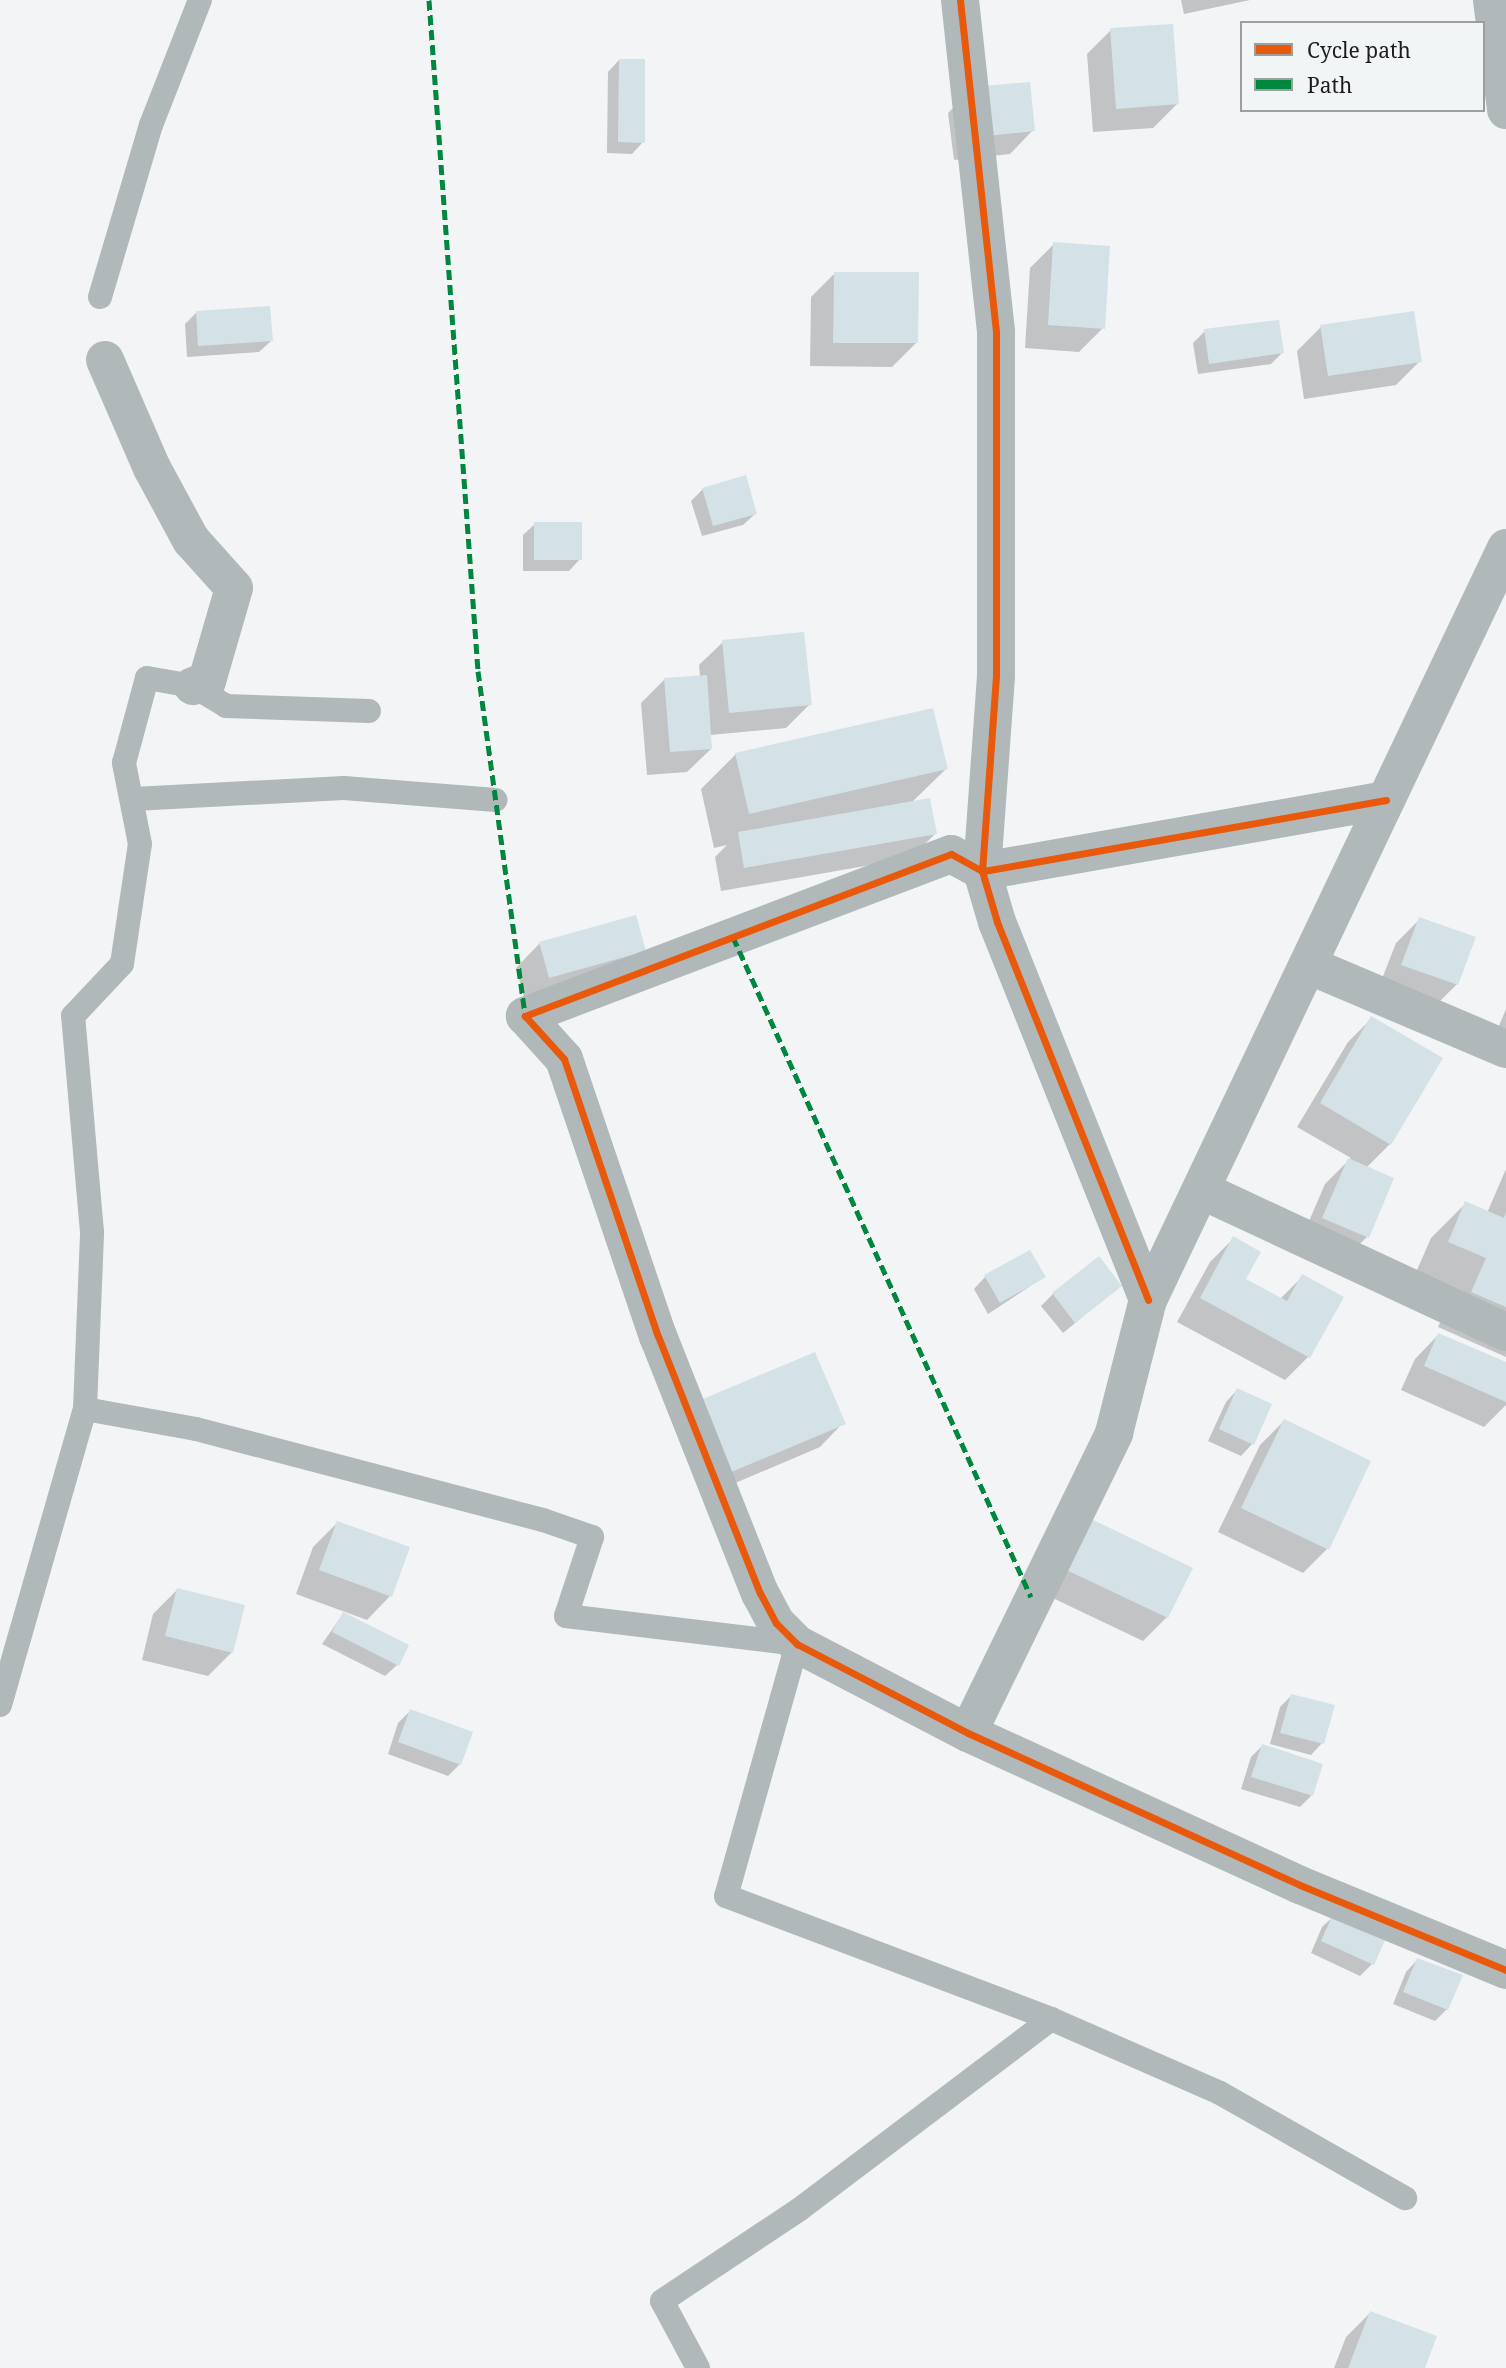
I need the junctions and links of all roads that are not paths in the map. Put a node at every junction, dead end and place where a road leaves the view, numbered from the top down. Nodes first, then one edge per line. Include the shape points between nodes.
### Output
1 (200, 0) edge
2 (960, 0) edge
3 (1492, 0) edge
4 (1506, 110) edge
5 (100, 297) dead end
6 (105, 360) dead end
7 (1506, 548) edge
8 (193, 686) junction
9 (369, 711) dead end
10 (134, 799) junction
11 (496, 800) dead end
12 (1386, 800) junction
13 (982, 870) junction
14 (1308, 965) junction
15 (1506, 1049) edge
16 (1201, 1190) junction
17 (1148, 1300) junction
18 (1506, 1332) edge
19 (85, 1409) junction
20 (797, 1644) junction
21 (0, 1705) edge
22 (968, 1733) junction
23 (1506, 1970) edge
24 (1051, 2019) junction
25 (1405, 2198) dead end
26 (698, 2368) edge

1 - 5 lane via 151,125
2 - 13 street via 996,332 996,676
3 - 4 street
6 - 8 street via 152,468 191,540 234,588 207,681
7 - 12 street
8 - 9 lane via 226,706
8 - 10 lane via 147,678 124,763
10 - 11 lane via 344,788
10 - 19 lane via 140,844 122,964 72,1016 92,1232
12 - 13 street
12 - 14 street
13 - 17 street via 1002,934
13 - 20 street via 951,855 939,858 525,1016 564,1059 658,1336 760,1593 776,1623
14 - 15 street
14 - 16 street
16 - 17 street
16 - 18 street
17 - 22 street via 1114,1433
19 - 20 lane via 196,1429 592,1537 566,1616
19 - 21 lane
20 - 22 street
20 - 24 lane via 726,1896
22 - 23 street via 1300,1885
24 - 25 lane via 1220,2093
24 - 26 lane via 800,2209 662,2301

